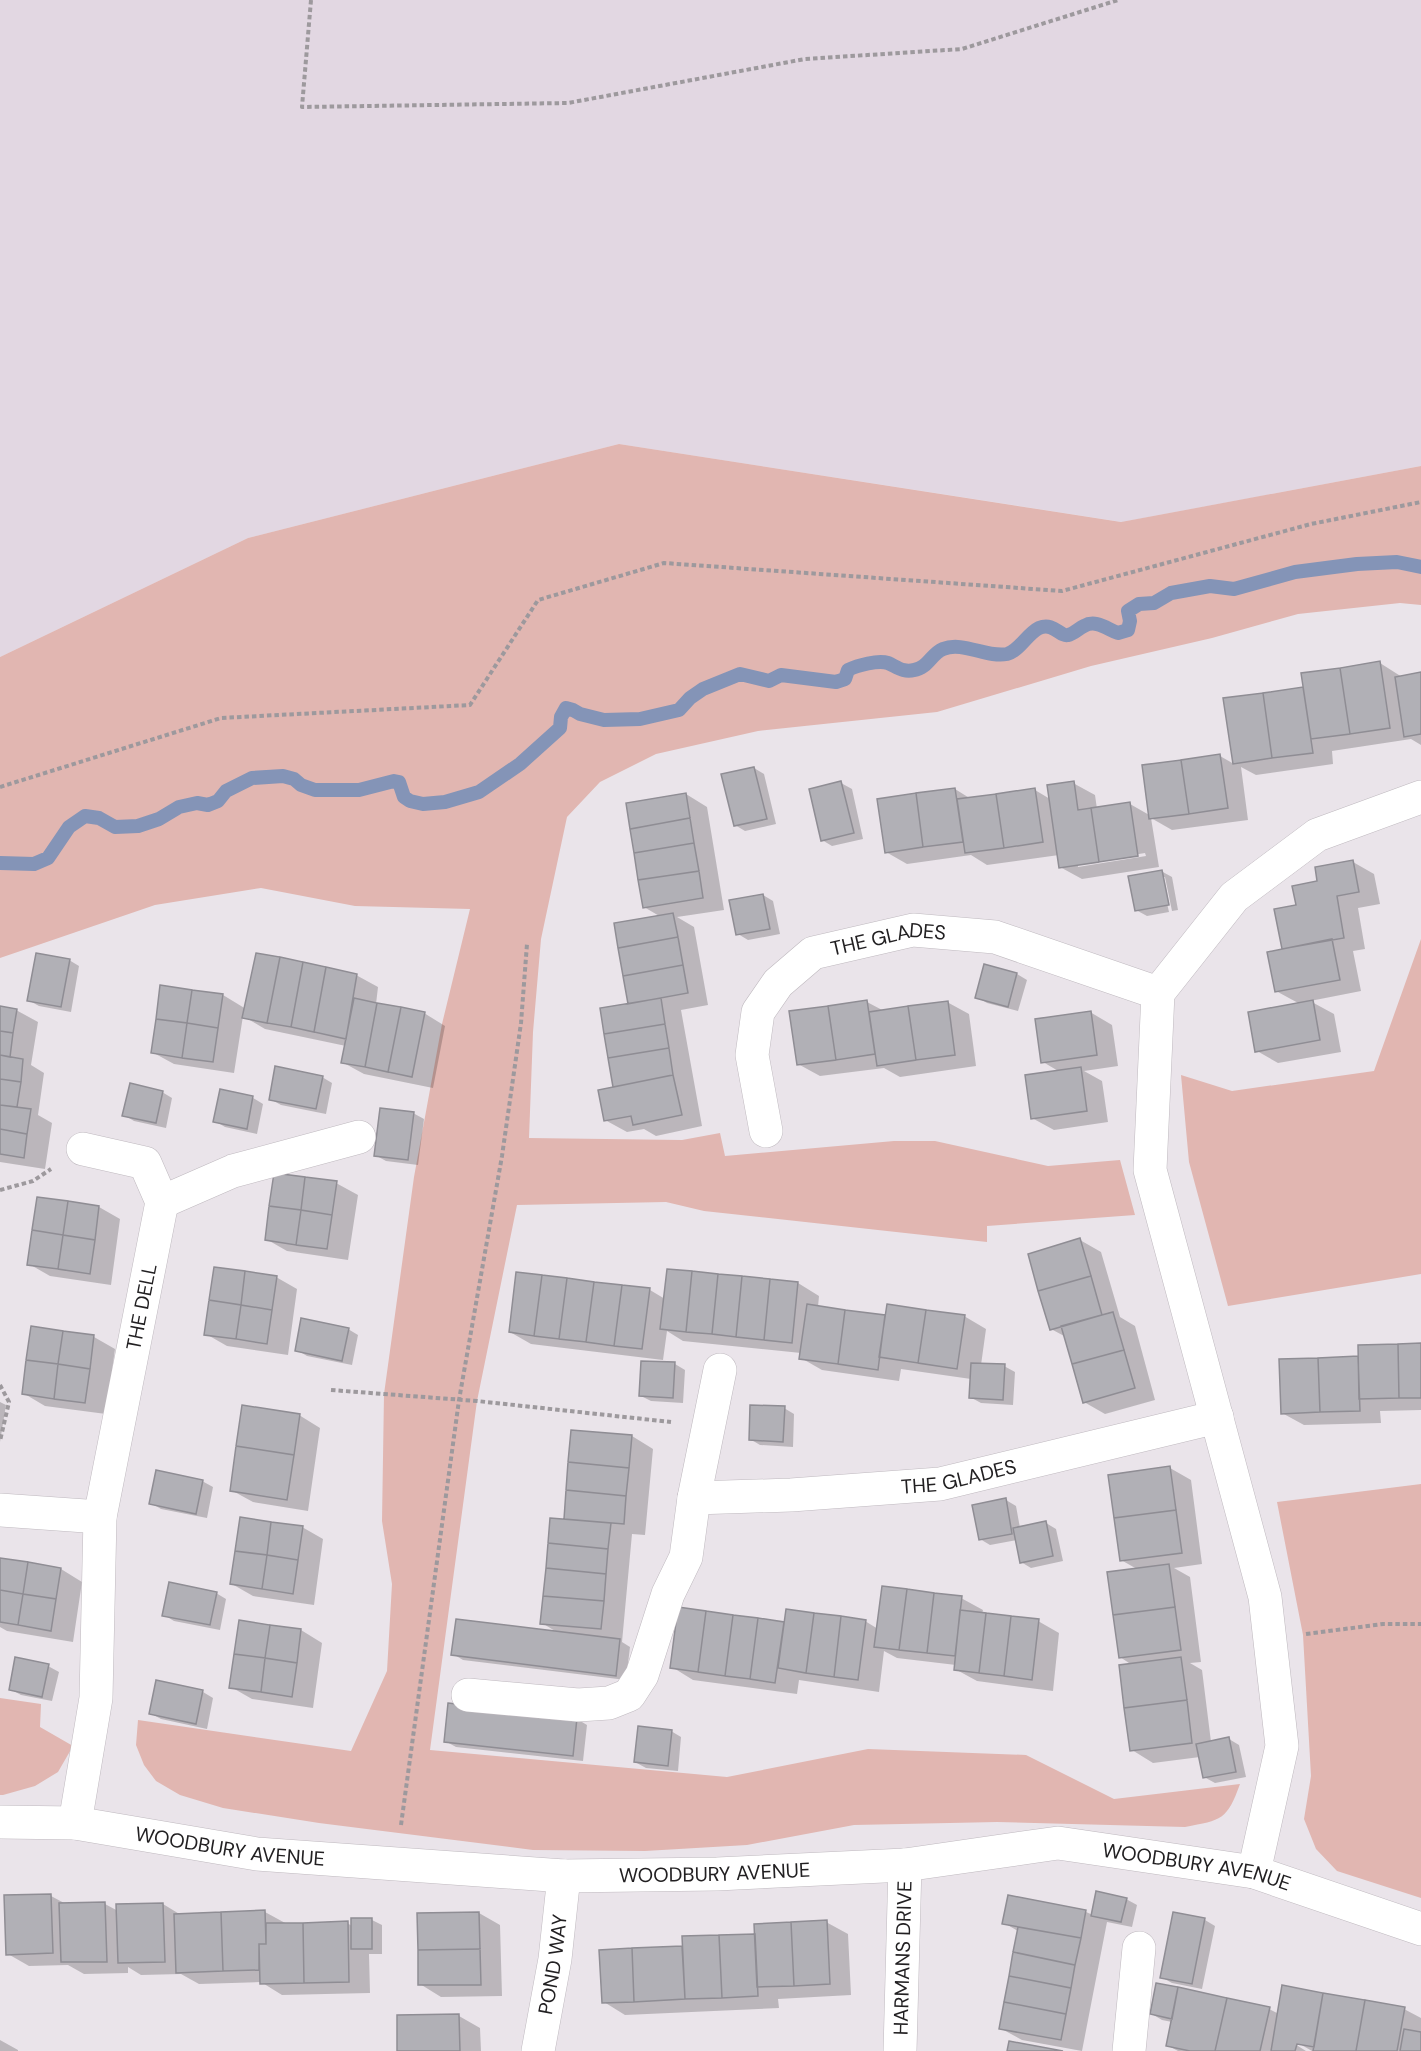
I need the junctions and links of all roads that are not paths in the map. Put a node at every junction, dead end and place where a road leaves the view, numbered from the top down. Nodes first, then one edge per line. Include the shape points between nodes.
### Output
1 (1421, 797) edge
2 (1158, 993) junction
3 (766, 1131) dead end
4 (359, 1137) dead end
5 (82, 1149) road end
6 (162, 1202) junction
7 (720, 1370) dead end
8 (1217, 1418) junction
9 (694, 1498) junction
10 (0, 1510) edge
11 (100, 1517) junction
12 (468, 1695) dead end
13 (0, 1822) edge
14 (75, 1822) junction
15 (905, 1865) junction
16 (1254, 1872) junction
17 (564, 1876) junction
18 (1421, 1929) edge
19 (1139, 1948) dead end
20 (538, 2051) edge
21 (900, 2051) edge
22 (1129, 2051) edge

1 - 2 street via 1317,835 1234,897
2 - 3 street, THE GLADES via 995,937 913,930 813,953 778,983 758,1012 752,1055
2 - 8 street via 1150,1170
4 - 6 street via 233,1171
5 - 6 street via 145,1163
6 - 11 street, THE DELL
7 - 9 street
8 - 9 street, THE GLADES via 940,1484
8 - 16 street via 1265,1598 1282,1746
9 - 12 street via 686,1557 668,1594 642,1676 629,1695 609,1703 578,1706
10 - 11 street
11 - 14 street, THE DELL via 96,1698
13 - 14 street, WOODBURY AVENUE
14 - 17 street, WOODBURY AVENUE via 257,1854
15 - 16 street, WOODBURY AVENUE via 1058,1843
15 - 17 street, WOODBURY AVENUE
15 - 21 street, HARMANS DRIVE
16 - 18 street, WOODBURY AVENUE
17 - 20 street, POND WAY via 555,1959
19 - 22 street

